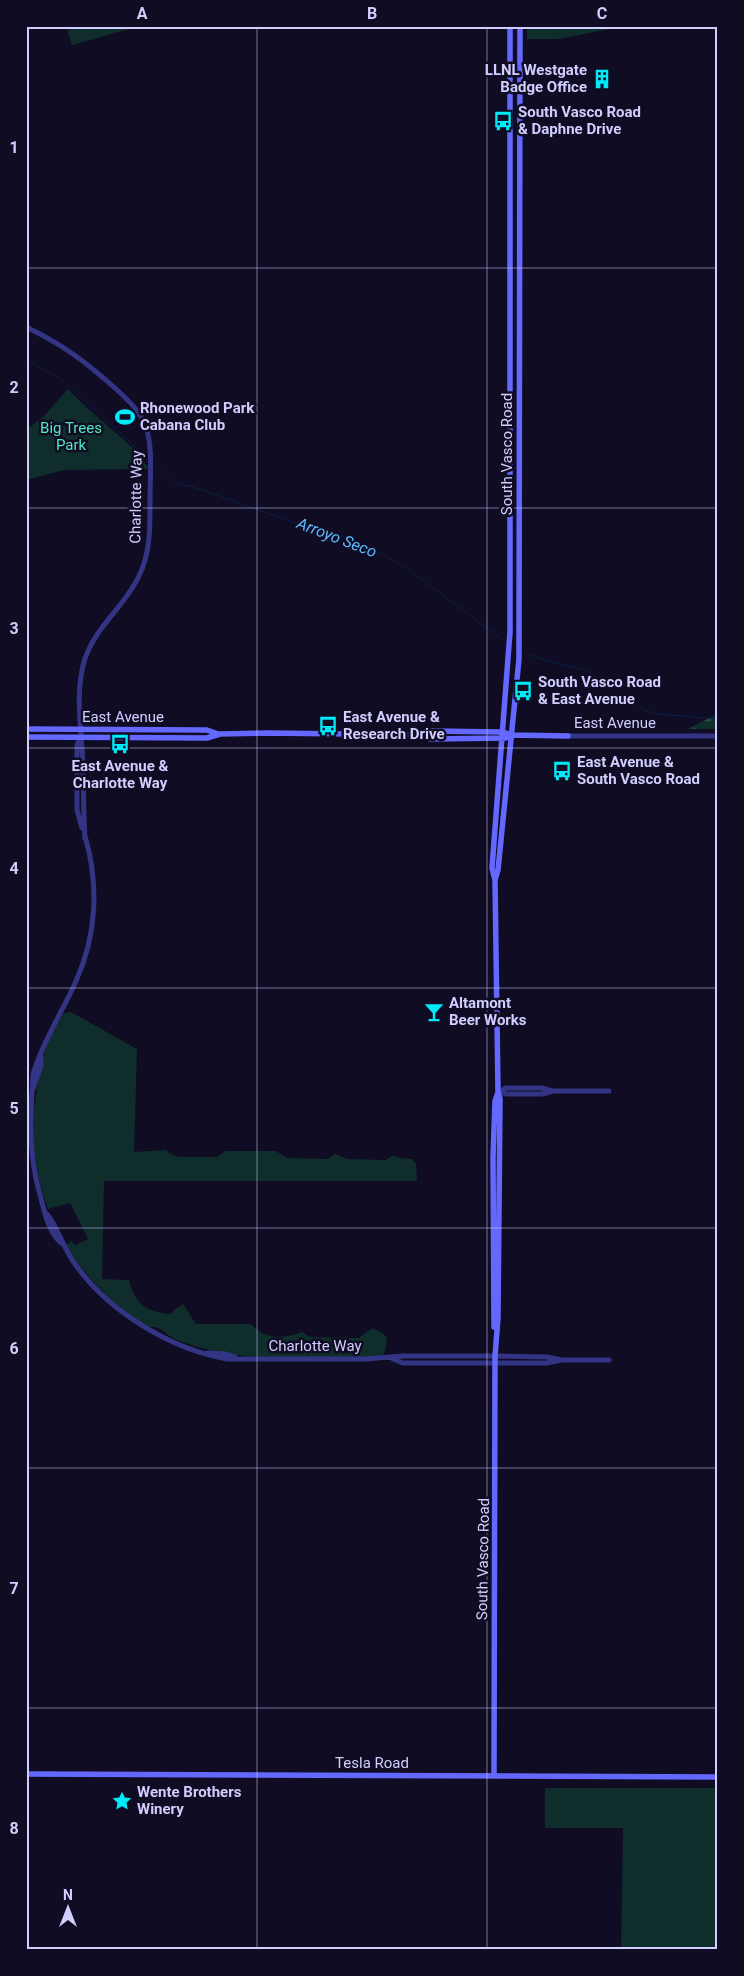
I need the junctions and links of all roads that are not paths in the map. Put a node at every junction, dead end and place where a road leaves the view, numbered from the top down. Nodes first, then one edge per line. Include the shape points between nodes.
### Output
1 (510, 26) edge
2 (520, 26) edge
3 (510, 48) junction
4 (520, 48) junction
5 (26, 327) edge
6 (26, 729) edge
7 (80, 730) junction
8 (503, 732) junction
9 (220, 734) junction
10 (423, 735) junction
11 (512, 735) junction
12 (568, 736) joint
13 (718, 736) edge
14 (26, 737) edge
15 (80, 737) junction
16 (503, 740) junction
17 (495, 880) junction
18 (500, 1091) junction
19 (609, 1091) dead end
20 (495, 1359) junction
21 (610, 1360) dead end
22 (26, 1774) edge
23 (494, 1776) junction
24 (718, 1777) edge

1 - 3 main road, South Vasco Road
2 - 4 main road, South Vasco Road
3 - 4 street
3 - 8 main road, South Vasco Road via 510,632
4 - 11 main road, South Vasco Road via 519,636
5 - 7 street, Charlotte Way via 83,359 136,408 146,428 150,456 149,534 145,559 134,587 102,626 86,656 79,688
6 - 7 main road, East Avenue
7 - 9 main road, East Avenue via 207,730
7 - 15 street, Charlotte Way
8 - 10 main road, East Avenue via 430,731
8 - 11 main road, East Avenue
8 - 16 main road, South Vasco Road
9 - 10 main road, East Avenue
9 - 15 main road, East Avenue via 207,738
10 - 16 main road, East Avenue via 430,739
11 - 12 main road, East Avenue
11 - 16 main road, East Avenue
11 - 17 main road, South Vasco Road
12 - 13 street, East Avenue
14 - 15 main road, East Avenue
15 - 20 street, Charlotte Way via 77,745 77,810 92,865 93,922 76,981 34,1072 30,1126 32,1161 47,1214 62,1244 89,1282 121,1311 164,1337 227,1359 392,1359 403,1356
16 - 17 main road, South Vasco Road via 492,868
17 - 18 main road, South Vasco Road
18 - 19 street via 506,1094
18 - 20 main road, South Vasco Road
20 - 21 street, Charlotte Way
20 - 23 main road, South Vasco Road
22 - 23 main road, Tesla Road
23 - 24 main road, Tesla Road

